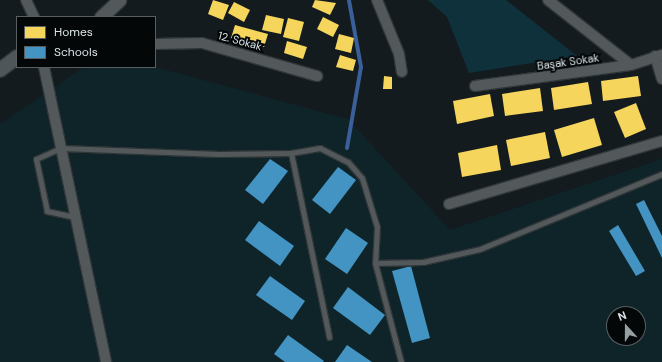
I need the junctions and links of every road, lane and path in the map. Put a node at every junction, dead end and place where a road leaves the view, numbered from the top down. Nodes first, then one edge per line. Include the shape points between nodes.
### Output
1 (26, 0) edge
2 (119, 0) edge
3 (377, 0) edge
4 (548, 0) edge
5 (34, 16) edge
6 (102, 16) edge
7 (156, 44) edge
8 (659, 55) edge
9 (16, 58) edge
10 (631, 65) junction
11 (44, 68) edge
12 (0, 70) edge
13 (402, 72) dead end
14 (317, 76) dead end
15 (662, 79) edge
16 (475, 86) dead end
17 (662, 141) edge
18 (61, 148) junction
19 (291, 153) junction
20 (662, 174) edge
21 (449, 204) dead end
22 (76, 218) junction
23 (375, 263) junction
24 (329, 337) dead end
25 (106, 362) edge
26 (401, 362) edge

1 - 5 street
2 - 6 street
3 - 13 street via 399,54
4 - 10 street
7 - 14 street, 12. Sokak via 202,43
8 - 10 street, Başak Sokak
8 - 15 street
9 - 12 main road
10 - 16 street, Başak Sokak
11 - 18 street
17 - 21 street
18 - 19 lane
18 - 22 street
18 - 22 lane via 36,159 47,211
19 - 23 lane via 320,148 348,162 362,178 377,227
19 - 24 lane
20 - 23 lane via 480,249 423,262
22 - 25 street
23 - 26 lane

